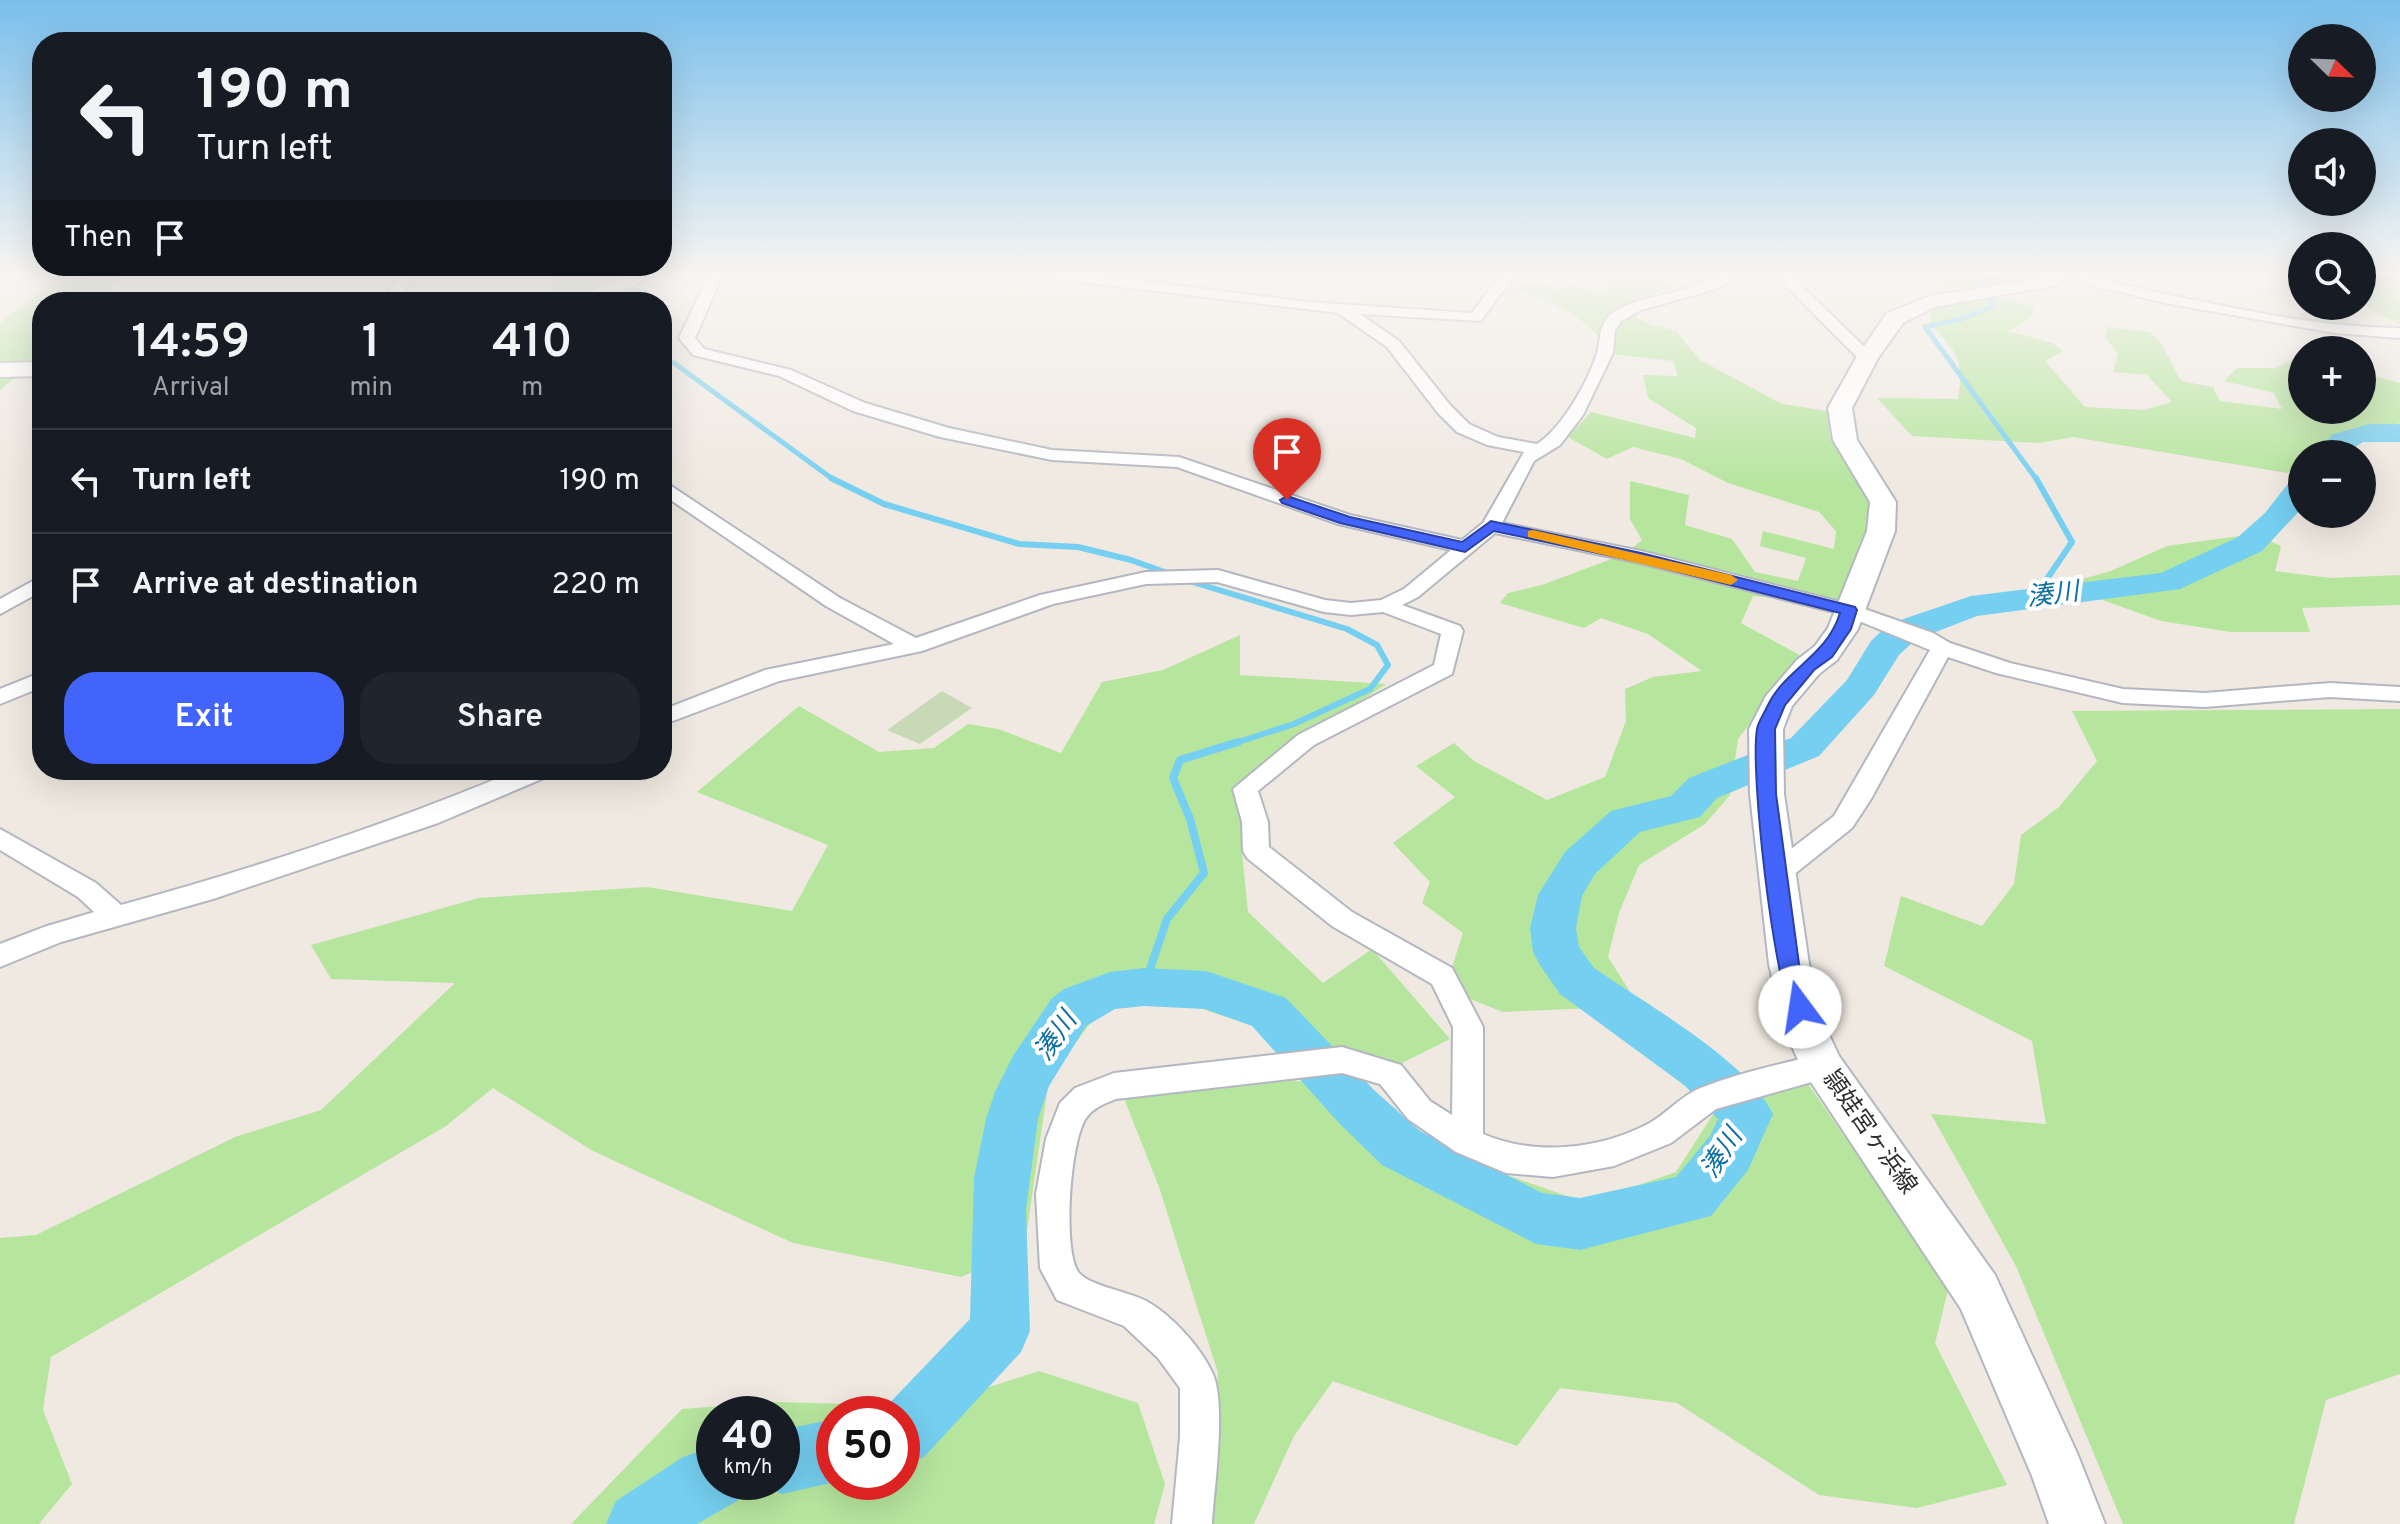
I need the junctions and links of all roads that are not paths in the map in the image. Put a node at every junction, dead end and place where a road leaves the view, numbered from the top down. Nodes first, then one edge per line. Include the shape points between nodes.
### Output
1 (691, 345) edge
2 (1394, 345) edge
3 (1606, 345) edge
4 (1854, 345) edge
5 (1876, 345) edge
6 (1867, 358) junction
7 (32, 369) edge
8 (0, 370) edge
9 (1540, 450) junction
10 (672, 493) edge
11 (1491, 526) junction
12 (1465, 547) junction
13 (32, 588) edge
14 (1385, 606) junction
15 (0, 608) edge
16 (1849, 610) junction
17 (1934, 643) junction
18 (914, 646) junction
19 (32, 683) edge
20 (2400, 694) edge
21 (0, 697) edge
22 (672, 714) edge
23 (516, 780) edge
24 (0, 838) edge
25 (1778, 873) junction
26 (116, 916) junction
27 (0, 956) edge
28 (1822, 1067) junction
29 (1467, 1142) junction
30 (1192, 1524) edge
31 (2077, 1524) edge

1 - 12 street via 699,352 785,373 859,407 946,433 1052,455 1179,462 1345,520
2 - 9 street via 1463,428 1476,436
3 - 9 street via 1575,415
4 - 6 street
5 - 6 main road, 頴娃宮ヶ浜線
6 - 16 main road, 頴娃宮ヶ浜線 via 1840,408 1845,440 1883,502 1881,531
7 - 8 main road
9 - 11 street via 1527,458
10 - 18 street via 833,602
11 - 12 street
11 - 16 street via 1641,557
12 - 14 street via 1411,593
13 - 15 street
14 - 18 street via 1324,606 1218,576 1159,577 1047,599
14 - 29 street via 1452,631 1444,669 1306,740 1245,789 1255,822 1256,851 1342,919 1442,976 1468,1027
16 - 17 street
16 - 25 main road, 頴娃宮ヶ浜線 via 1843,629 1777,703 1766,729 1767,794
17 - 20 street via 2049,680 2123,696 2205,700 2330,690
17 - 25 street via 1859,799 1843,822
18 - 22 street via 773,675
19 - 21 street
23 - 26 street via 429,817
24 - 26 street via 87,890
25 - 28 main road, 頴娃宮ヶ浜線 via 1789,964 1805,1028
26 - 27 street
28 - 29 street via 1705,1100 1660,1133 1625,1147 1553,1163 1506,1159
28 - 31 main road, 頴娃宮ヶ浜線 via 1978,1292
29 - 30 street via 1419,1110 1390,1074 1342,1060 1114,1086 1086,1097 1071,1113 1052,1194 1057,1268 1069,1288 1136,1314 1171,1345 1198,1382

